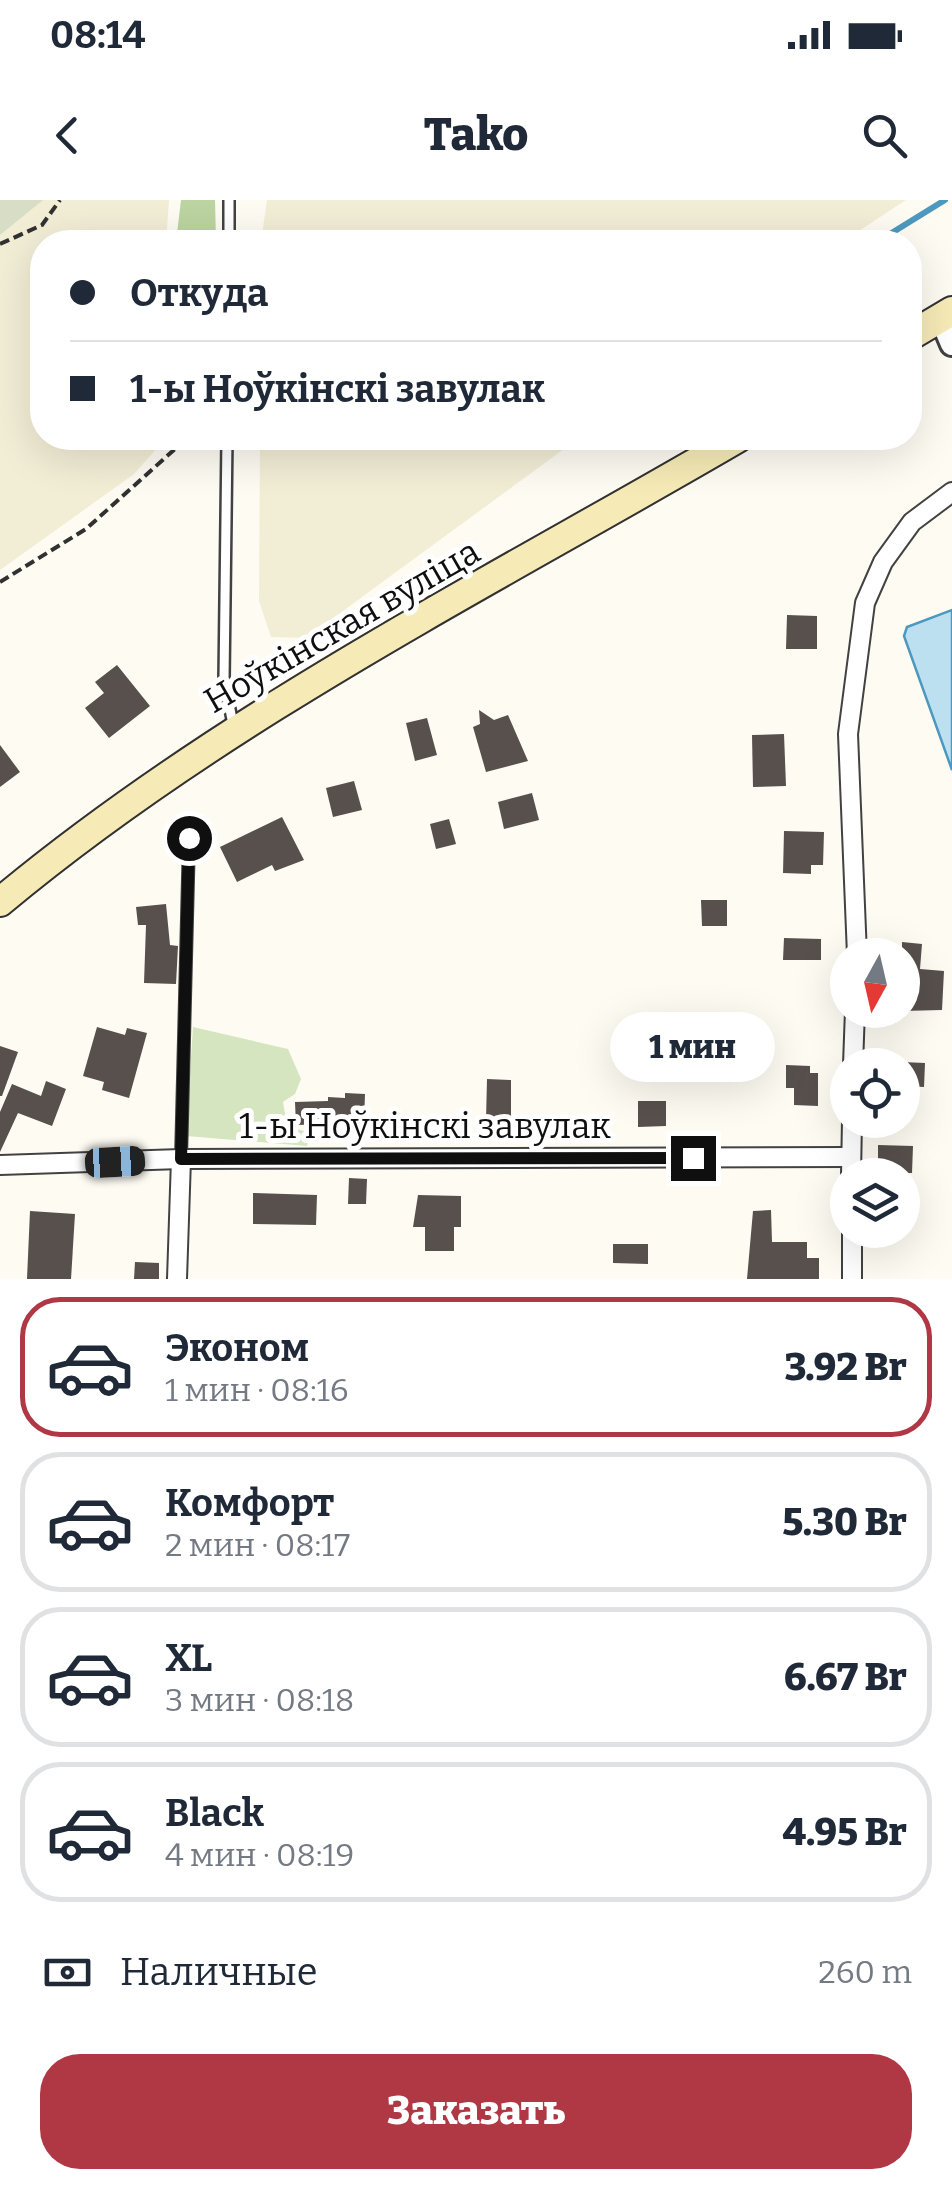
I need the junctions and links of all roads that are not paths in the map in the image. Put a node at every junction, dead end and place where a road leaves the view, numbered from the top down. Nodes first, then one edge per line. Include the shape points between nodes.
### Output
1 (230, 200) edge
2 (229, 230) edge
3 (947, 314) edge
4 (922, 329) edge
5 (952, 344) edge
6 (228, 450) edge
7 (717, 450) edge
8 (952, 492) edge
9 (234, 732) junction
10 (189, 838) dead end
11 (0, 902) edge
12 (856, 938) edge
13 (181, 1159) junction
14 (0, 1164) edge
15 (830, 1166) edge
16 (852, 1248) edge
17 (177, 1279) edge
18 (852, 1279) edge

1 - 2 lane
3 - 4 main road
3 - 5 street
6 - 9 lane via 224,680
7 - 9 main road, Ноўкінская вуліца
8 - 12 street via 912,522 883,562 865,603 848,734
9 - 11 main road, Ноўкінская вуліца via 68,845
10 - 13 lane
13 - 14 street, 1-ы Ноўкінскі завулак
13 - 15 street, 1-ы Ноўкінскі завулак
13 - 17 street
16 - 18 street

